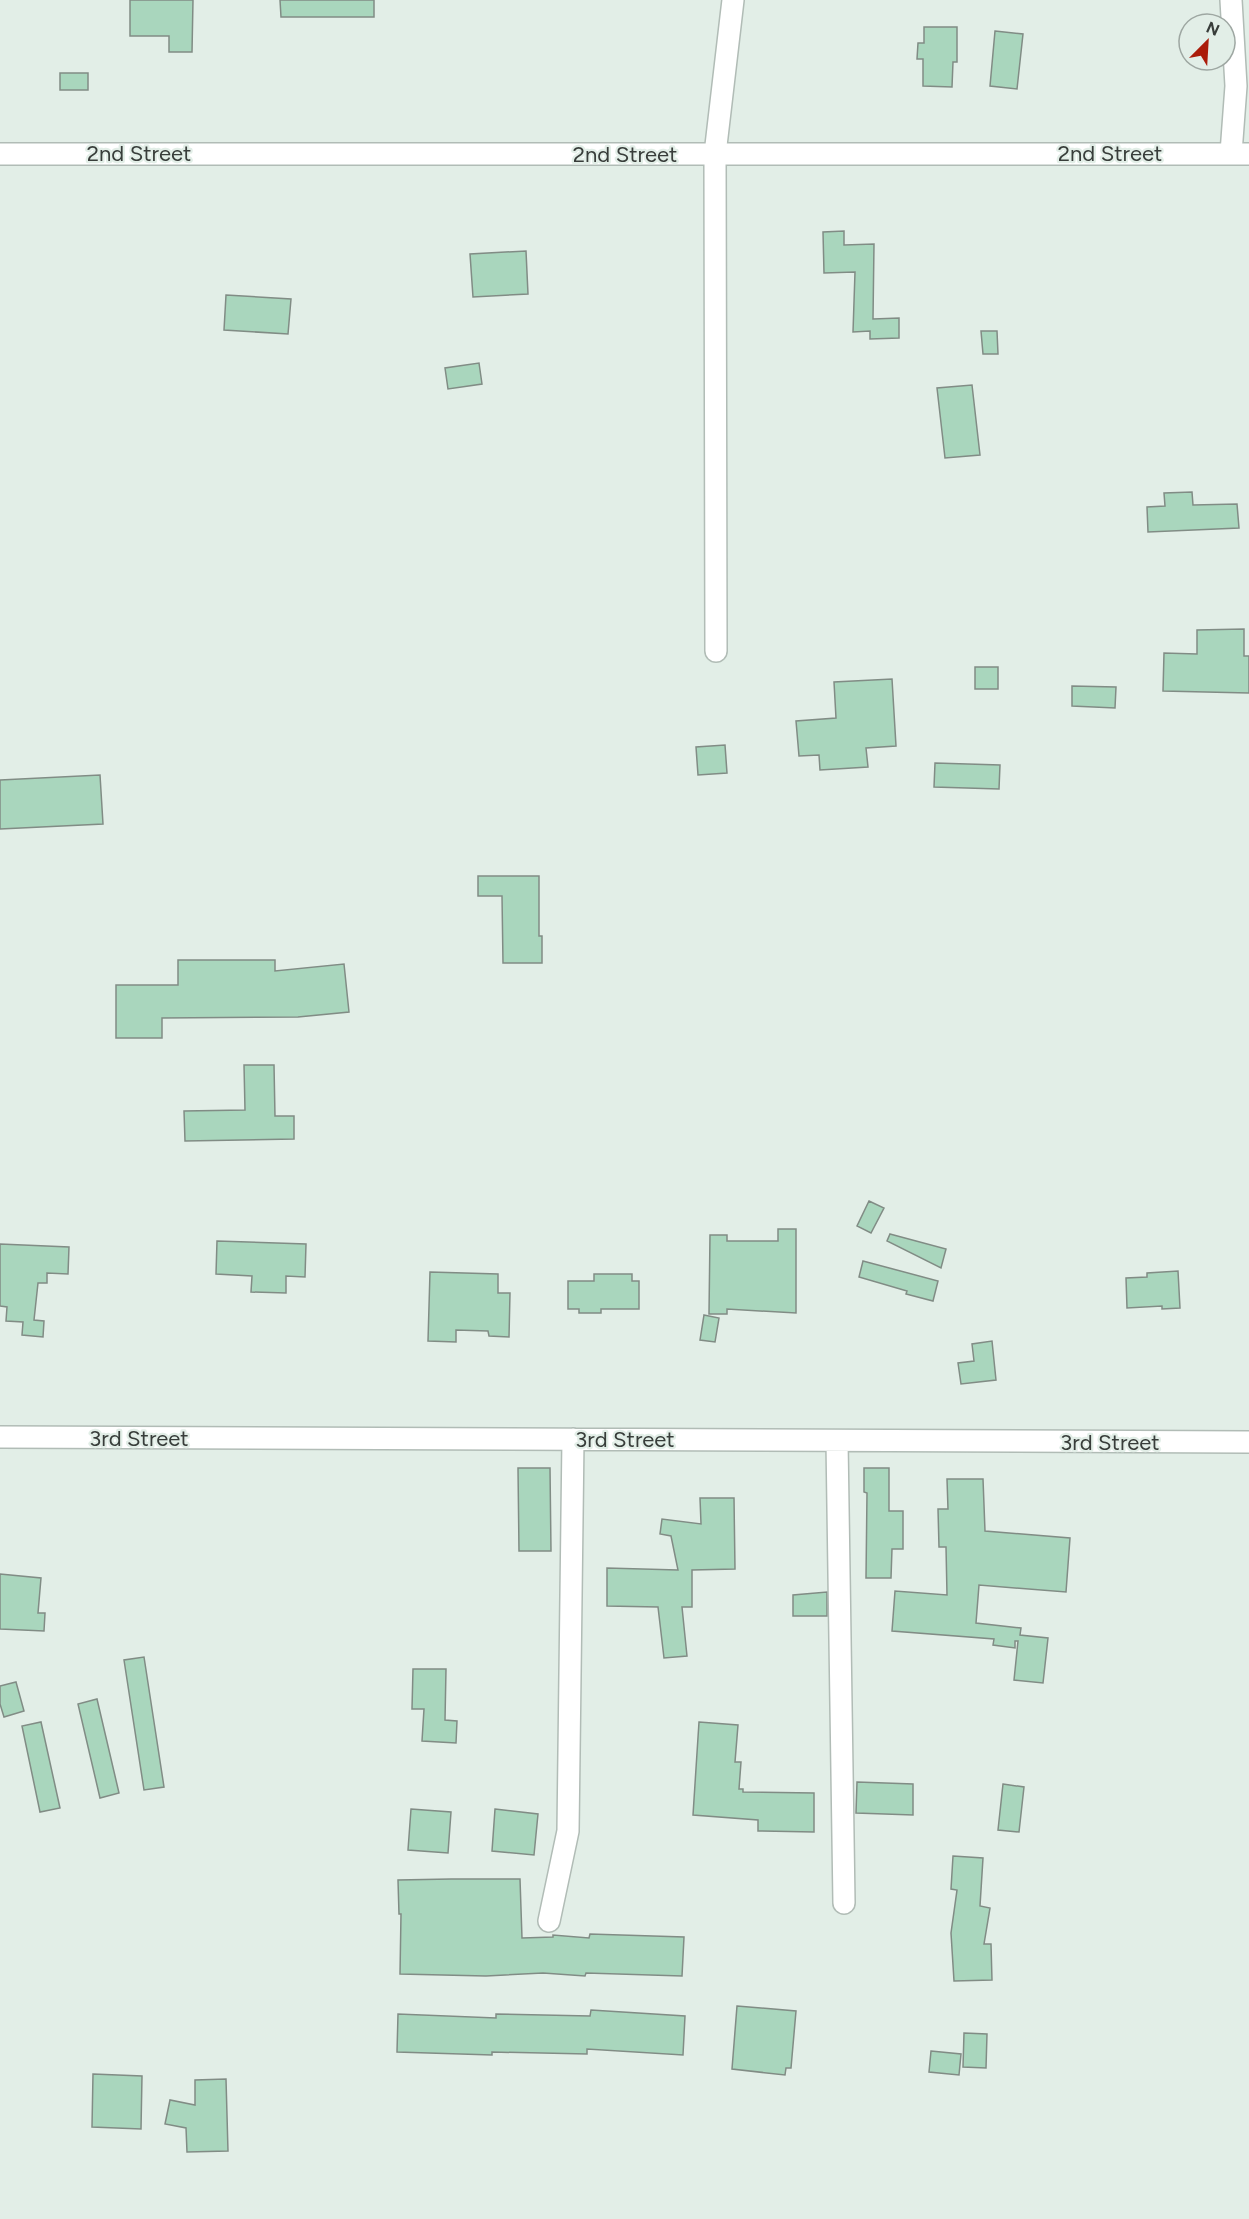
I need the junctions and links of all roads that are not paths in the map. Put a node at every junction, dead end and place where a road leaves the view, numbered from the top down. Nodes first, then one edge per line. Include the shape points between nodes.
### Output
1 (733, 0) edge
2 (1231, 0) edge
3 (0, 154) edge
4 (715, 154) junction
5 (1240, 154) edge
6 (716, 651) dead end
7 (0, 1437) edge
8 (573, 1439) junction
9 (837, 1441) junction
10 (1249, 1442) edge
11 (844, 1902) dead end
12 (549, 1920) dead end

1 - 4 street
2 - 5 street
3 - 4 street, 2nd Street
4 - 5 street, 2nd Street
4 - 6 street
7 - 8 street, 3rd Street
8 - 9 street, 3rd Street
8 - 12 street via 568,1831
9 - 10 street, 3rd Street
9 - 11 street

